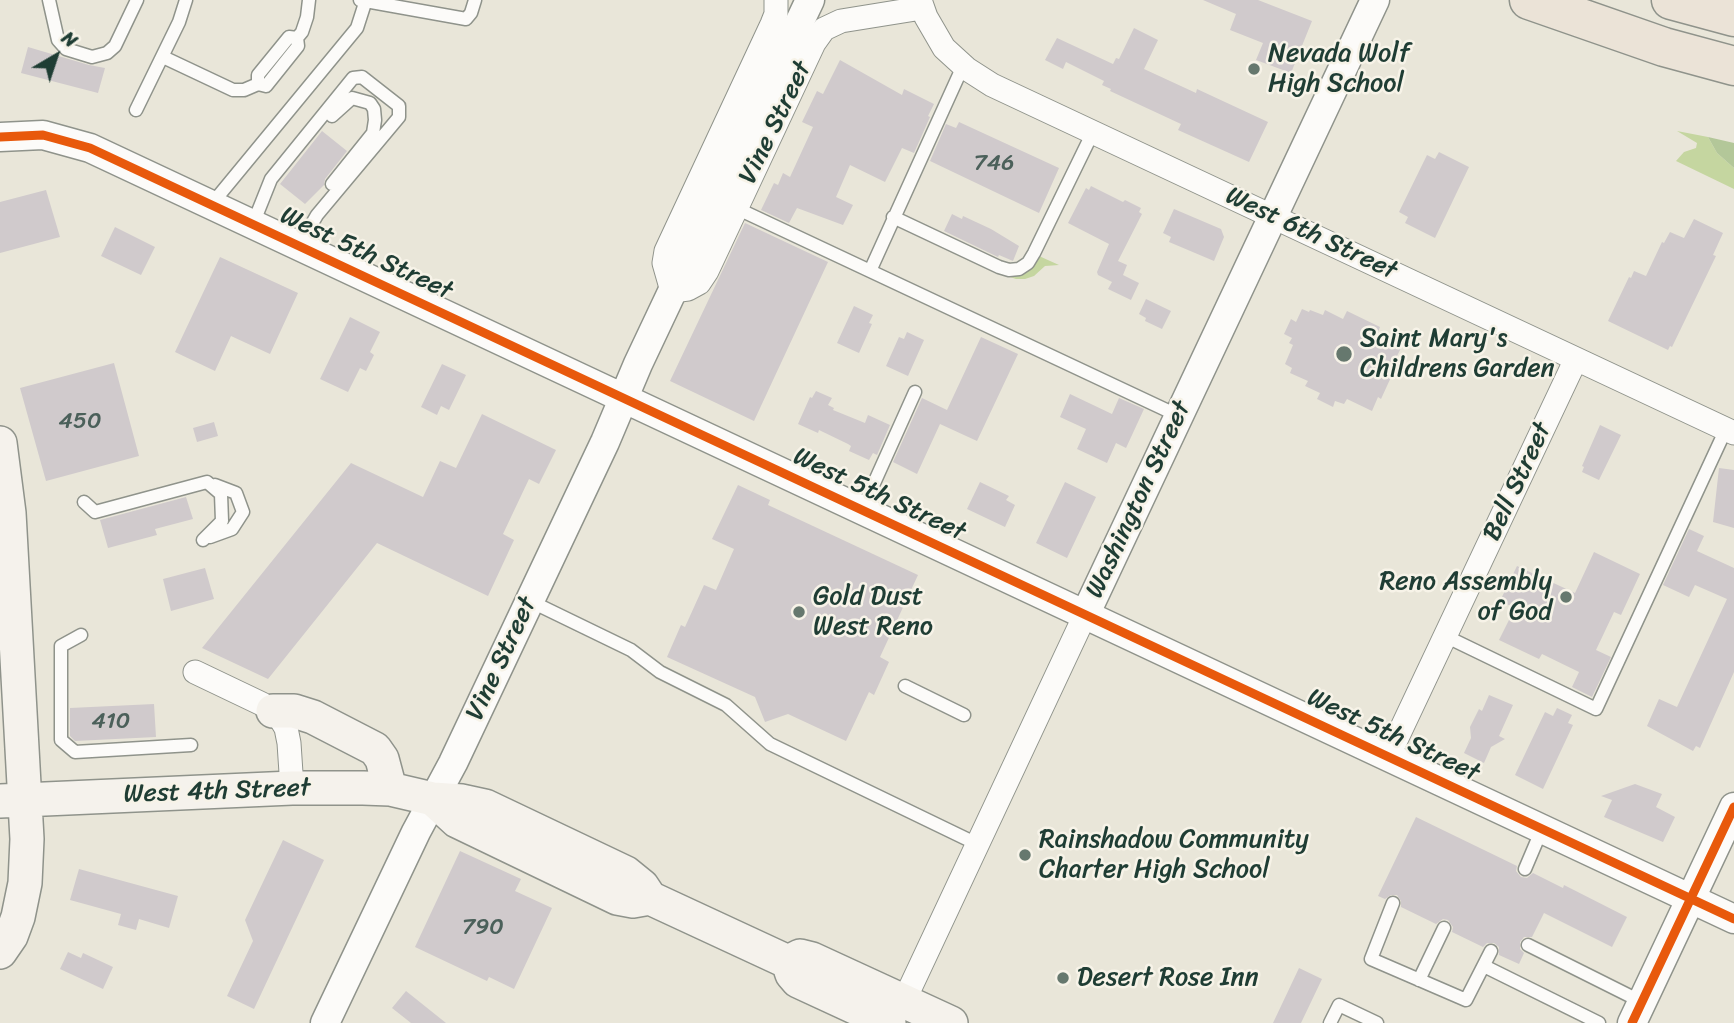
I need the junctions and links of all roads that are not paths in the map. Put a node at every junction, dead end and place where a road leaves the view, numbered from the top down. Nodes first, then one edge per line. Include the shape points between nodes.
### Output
1 (49, 0) edge
2 (137, 0) edge
3 (186, 0) edge
4 (309, 0) edge
5 (360, 0) edge
6 (366, 0) edge
7 (475, 0) edge
8 (776, 0) edge
9 (810, 0) edge
10 (1529, 0) edge
11 (1671, 0) edge
12 (921, 4) edge
13 (418, 6) edge
14 (1370, 11) edge
15 (1734, 17) edge
16 (163, 57) junction
17 (963, 66) junction
18 (1734, 66) edge
19 (136, 110) dead end
20 (1093, 132) junction
21 (0, 137) edge
22 (266, 192) junction
23 (211, 205) junction
24 (736, 208) junction
25 (317, 215) junction
26 (1273, 216) junction
27 (893, 217) junction
28 (253, 224) junction
29 (299, 246) junction
30 (870, 271) junction
31 (671, 291) junction
32 (1576, 359) junction
33 (915, 392) dead end
34 (622, 398) junction
35 (1179, 416) junction
36 (1730, 431) edge
37 (0, 443) edge
38 (207, 482) junction
39 (84, 502) dead end
40 (862, 510) junction
41 (4, 512) edge
42 (529, 601) junction
43 (1085, 615) junction
44 (81, 635) dead end
45 (1444, 636) junction
46 (195, 672) dead end
47 (905, 686) dead end
48 (273, 711) junction
49 (964, 715) dead end
50 (191, 745) dead end
51 (1388, 757) junction
52 (292, 788) junction
53 (390, 789) junction
54 (433, 799) junction
55 (12, 801) edge
56 (1734, 807) edge
57 (1543, 828) junction
58 (977, 844) junction
59 (1525, 870) dead end
60 (1690, 899) junction
61 (1393, 903) dead end
62 (1734, 919) edge
63 (1444, 928) dead end
64 (1528, 945) dead end
65 (0, 951) edge
66 (1491, 951) dead end
67 (1484, 966) junction
68 (1419, 980) junction
69 (896, 1012) edge
70 (1637, 1012) edge
71 (325, 1023) edge
72 (951, 1023) edge
73 (1330, 1023) edge
74 (1377, 1023) edge
75 (1599, 1023) edge

1 - 2 lane via 58,40 66,49 92,57 115,46
3 - 16 lane
4 - 16 lane via 298,46 266,86 233,90
5 - 6 lane
6 - 13 lane
6 - 23 lane via 357,28
7 - 13 lane via 466,19
8 - 31 street, Vine Street via 772,24 666,251
9 - 31 street, Vine Street
10 - 18 highway
11 - 15 highway
12 - 17 street, West 6th Street via 944,48
12 - 24 street, Vine Street via 841,21 824,29
14 - 26 street, Washington Street
16 - 19 lane
17 - 20 street, West 6th Street via 992,85
17 - 27 lane
20 - 26 street, West 6th Street
20 - 27 lane via 1034,253 1019,269 999,267
21 - 23 street, West 5th Street via 43,135 76,142
22 - 25 lane via 339,108 352,97 370,103 373,133 318,202
22 - 25 lane via 271,178 353,78 362,76 399,106 399,117
22 - 28 lane
23 - 28 street, West 5th Street
24 - 30 lane
24 - 31 street, Vine Street via 699,283
25 - 29 lane
26 - 32 street, West 6th Street
26 - 35 street, Washington Street
27 - 30 lane
28 - 29 street, West 5th Street
29 - 34 street, West 5th Street
30 - 35 lane
31 - 34 street, Vine Street
32 - 36 street, West 6th Street
32 - 45 street, Bell Street
33 - 40 lane
34 - 40 street, West 5th Street
34 - 42 street, Vine Street
35 - 43 street, Washington Street
36 - 45 lane via 1596,709
37 - 41 main road
38 - 38 lane via 221,494 222,521 203,540 232,529 243,512 236,493
38 - 39 lane via 95,512
40 - 43 street, West 5th Street
41 - 55 main road
42 - 54 street, Vine Street
42 - 58 lane via 631,650 660,672 726,705 770,744
43 - 51 street, West 5th Street
43 - 58 street, Washington Street
44 - 50 lane via 61,646 61,740 75,752
45 - 51 street, Bell Street
46 - 48 street
47 - 49 lane
48 - 52 street via 286,728
48 - 53 main road via 294,710 313,717 375,749
51 - 57 street, West 5th Street
52 - 53 main road, West 4th Street
52 - 55 main road, West 4th Street
53 - 54 main road, West 4th Street
54 - 69 main road, West 4th Street via 462,801 507,815 626,873 650,898 788,962 798,981
54 - 71 street, Vine Street
55 - 65 main road via 27,839 25,883 18,917
56 - 60 street
57 - 59 lane
57 - 60 street, West 5th Street
58 - 69 street, Washington Street
60 - 62 street, West 5th Street
60 - 70 street
61 - 68 lane via 1371,959
63 - 68 lane
64 - 70 lane
66 - 67 lane
67 - 68 lane via 1466,1000
67 - 75 lane
69 - 72 main road, West 4th Street
73 - 74 lane via 1339,1005

